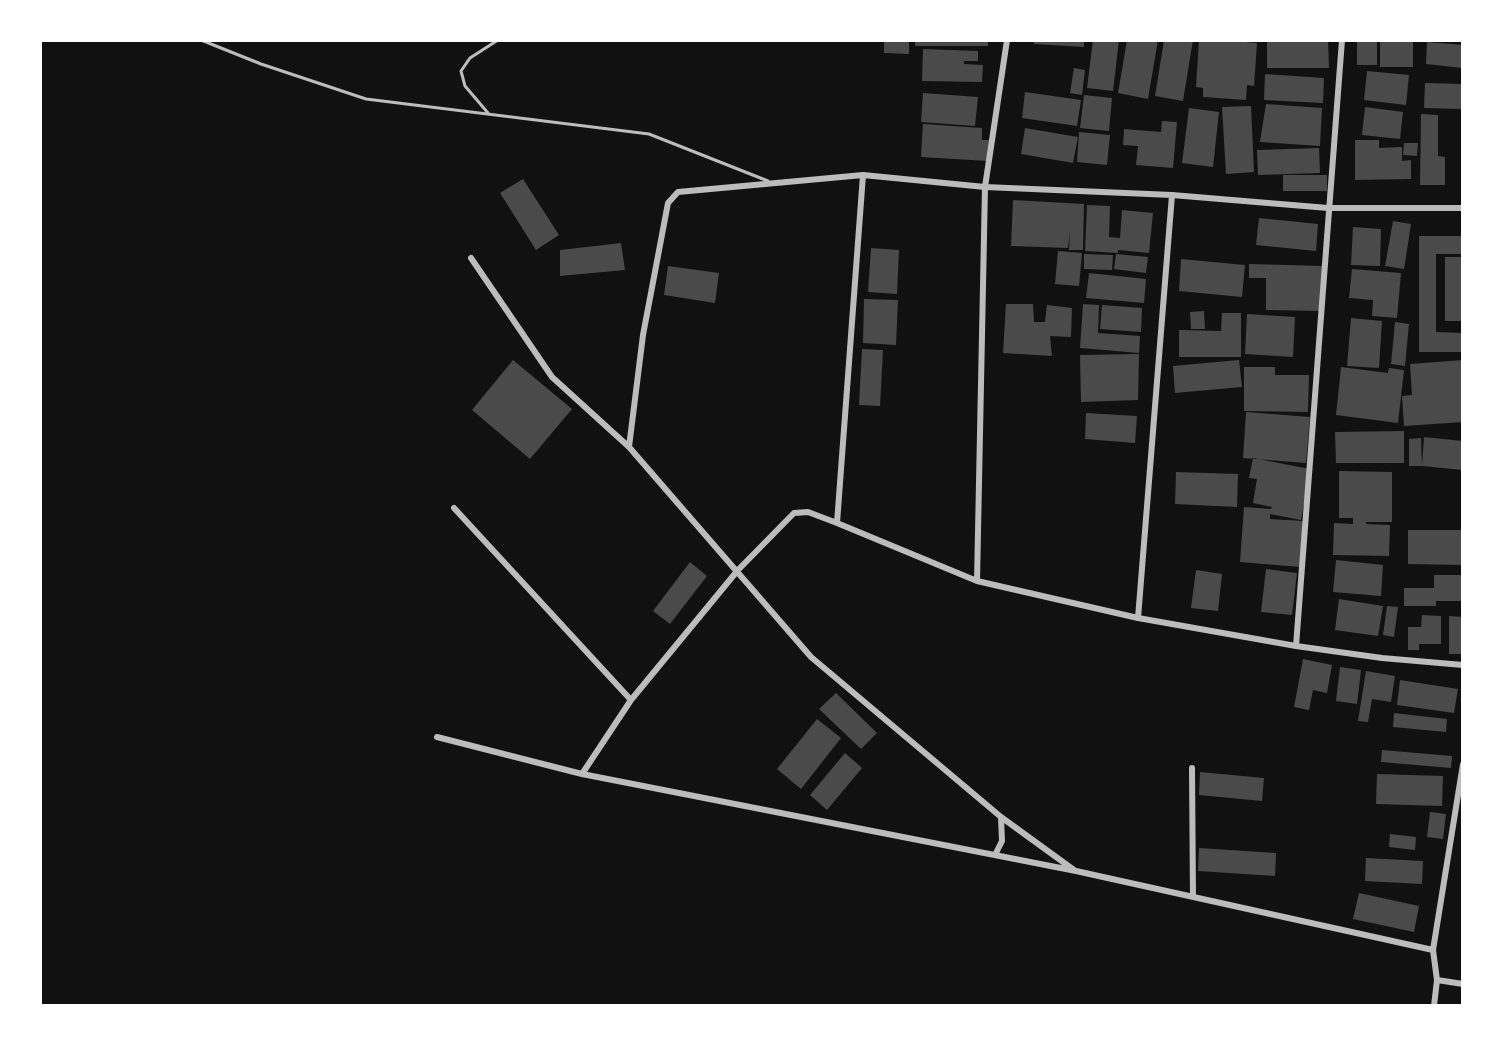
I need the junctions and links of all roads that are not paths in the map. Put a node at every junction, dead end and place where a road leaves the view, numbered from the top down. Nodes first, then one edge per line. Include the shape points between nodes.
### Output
1 (201, 40) edge
2 (498, 40) edge
3 (1007, 40) edge
4 (1342, 40) edge
5 (488, 113) junction
6 (863, 175) junction
7 (771, 183) junction
8 (985, 187) junction
9 (1172, 195) junction
10 (1328, 208) junction
11 (1463, 208) edge
12 (471, 258) dead end
13 (629, 447) junction
14 (454, 508) dead end
15 (837, 523) junction
16 (738, 570) junction
17 (977, 581) junction
18 (1138, 618) junction
19 (1296, 646) junction
20 (1463, 665) edge
21 (631, 700) junction
22 (437, 737) dead end
23 (1463, 764) edge
24 (1192, 768) dead end
25 (582, 774) junction
26 (1001, 817) junction
27 (1452, 839) junction
28 (1463, 840) edge
29 (995, 855) junction
30 (1076, 871) junction
31 (1193, 897) junction
32 (1433, 950) junction
33 (1437, 980) junction
34 (1463, 984) edge
35 (1434, 1006) edge

1 - 5 lane via 366,99
2 - 5 lane via 470,58 461,71 465,86
3 - 8 street
4 - 10 street
5 - 7 lane via 649,134
6 - 7 street
6 - 8 street
6 - 15 street
7 - 13 street via 678,192 668,203
8 - 9 street
8 - 17 street
9 - 10 street
9 - 18 street
10 - 11 street
10 - 19 street
12 - 13 street via 552,377
13 - 16 street
14 - 21 street
15 - 16 street via 808,512 794,513
15 - 17 street
16 - 21 street
16 - 26 street via 811,657
17 - 18 street
18 - 19 street
19 - 20 street
21 - 25 street
22 - 25 street
23 - 27 street
24 - 31 street
25 - 29 street
26 - 29 street via 1002,841
26 - 30 street
27 - 28 street
27 - 32 street
29 - 30 street
30 - 31 street
31 - 32 street
32 - 33 street
33 - 34 street
33 - 35 street

